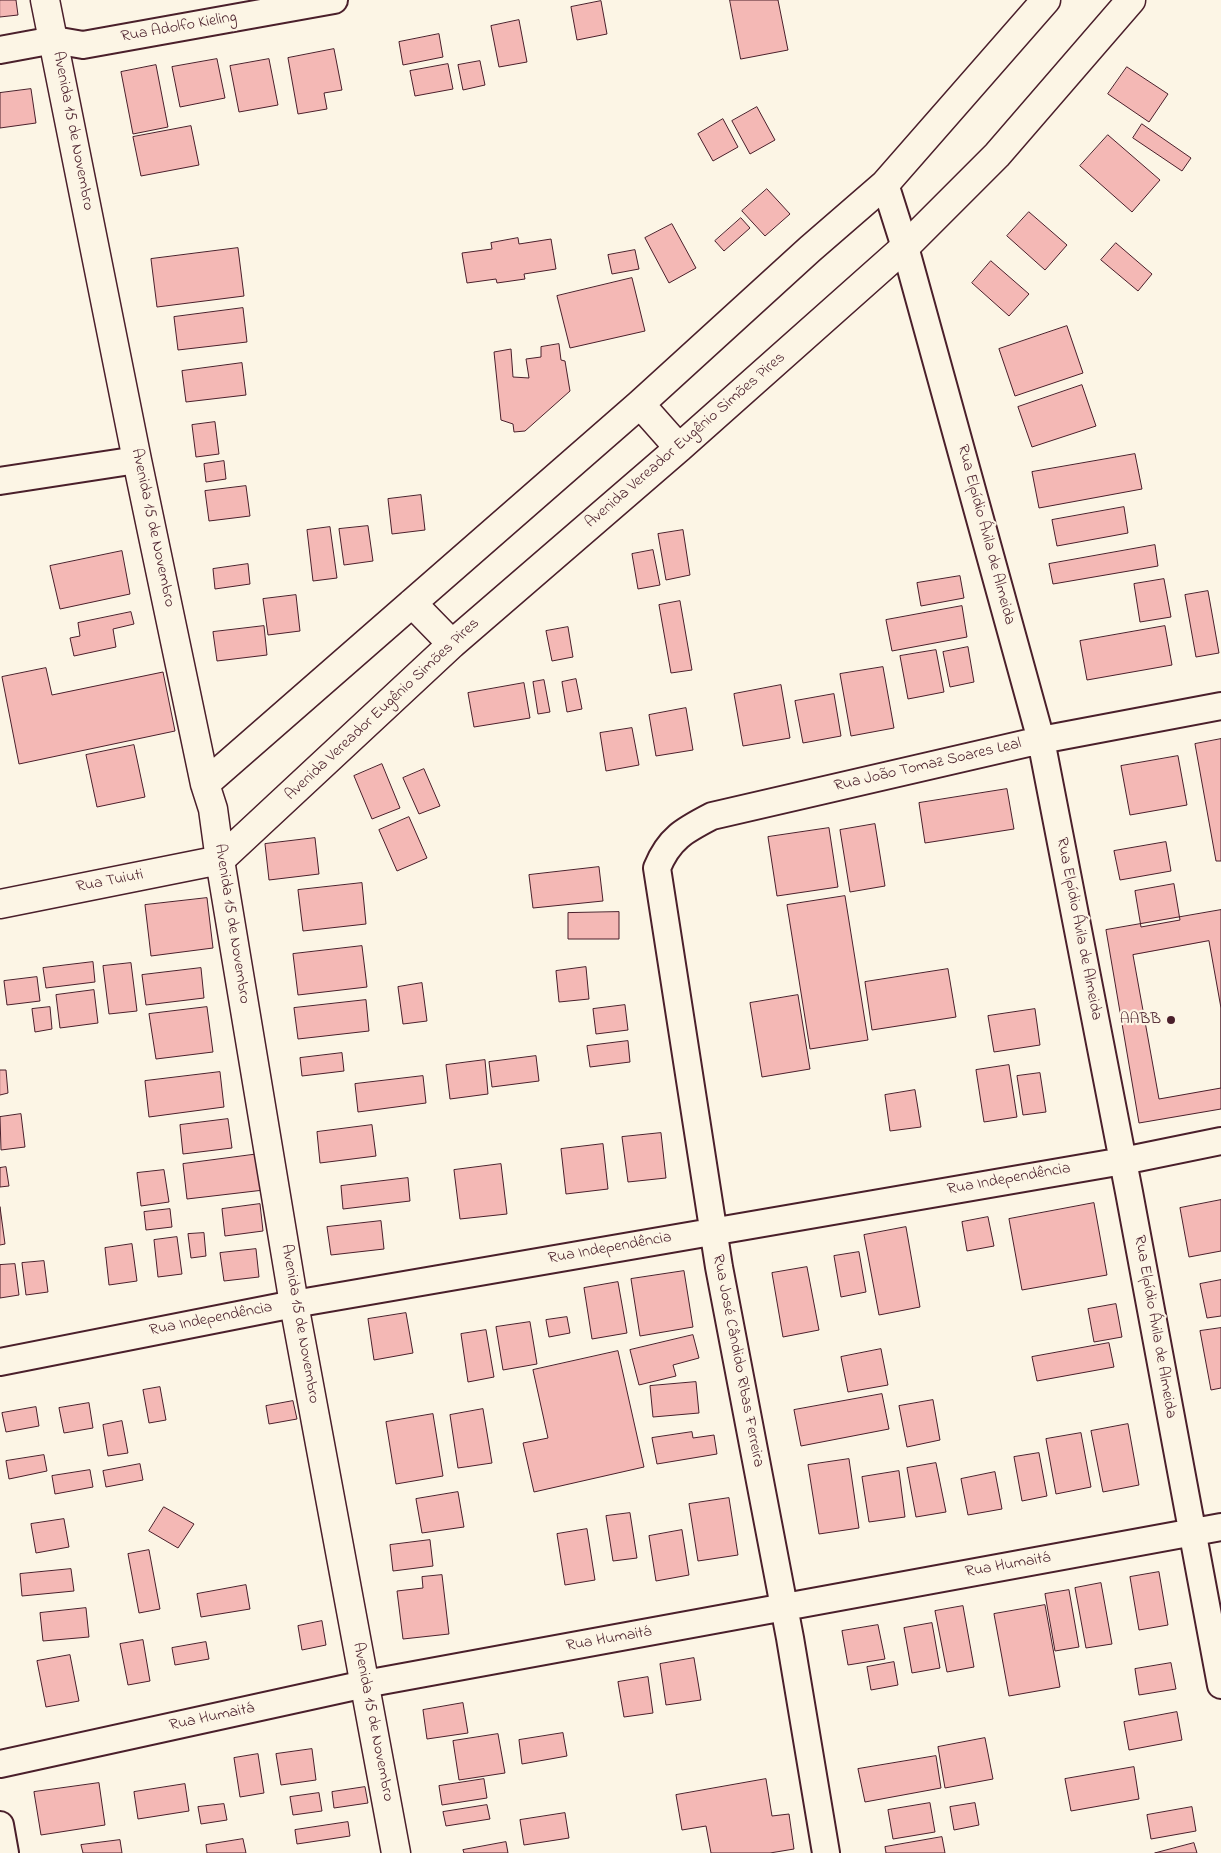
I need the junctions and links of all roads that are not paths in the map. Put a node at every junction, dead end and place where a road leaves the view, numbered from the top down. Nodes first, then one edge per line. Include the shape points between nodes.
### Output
1 (45, 0) edge
2 (334, 0) edge
3 (1046, 0) edge
4 (1131, 0) edge
5 (54, 40) junction
6 (0, 50) edge
7 (886, 184) junction
8 (905, 247) junction
9 (640, 404) junction
10 (679, 448) junction
11 (137, 460) junction
12 (0, 481) edge
13 (412, 604) junction
14 (452, 644) junction
15 (1221, 706) edge
16 (1041, 740) junction
17 (205, 784) junction
18 (220, 860) junction
19 (657, 868) joint
20 (0, 904) edge
21 (1221, 1141) edge
22 (1123, 1161) junction
23 (714, 1231) junction
24 (294, 1304) junction
25 (0, 1362) edge
26 (1221, 1527) edge
27 (1192, 1532) junction
28 (783, 1606) junction
29 (365, 1684) junction
30 (1221, 1686) edge
31 (0, 1764) edge
32 (0, 1825) edge
33 (5, 1853) edge
34 (396, 1853) edge
35 (826, 1853) edge

1 - 5 street, Avenida 15 de Novembro
2 - 5 street, Rua Adolfo Kieling via 83,45
3 - 7 street
4 - 8 street, Avenida Vereador Eugênio Simões Pires via 997,155
5 - 6 street
5 - 11 street, Avenida 15 de Novembro
7 - 8 street, Rua Elpídio Ávila de Almeida
7 - 9 street via 810,248
8 - 10 street, Avenida Vereador Eugênio Simões Pires
8 - 16 street, Rua Elpídio Ávila de Almeida
9 - 10 street
9 - 13 street
10 - 14 street, Avenida Vereador Eugênio Simões Pires
11 - 12 street
11 - 17 street, Avenida 15 de Novembro
13 - 14 street
13 - 17 street
14 - 18 street, Avenida Vereador Eugênio Simões Pires
15 - 16 street, Rua João Tomaz Soares Leal
16 - 19 street, Rua João Tomaz Soares Leal via 712,816 687,829 664,850
16 - 22 street, Rua Elpídio Ávila de Almeida
17 - 18 street, Avenida 15 de Novembro via 213,809
18 - 20 street, Rua Tuiuti
18 - 24 street, Avenida 15 de Novembro
19 - 23 street, Rua José Cândido Ribas Ferreira
21 - 22 street, Rua Independência
22 - 23 street, Rua Independência
22 - 27 street, Rua Elpídio Ávila de Almeida
23 - 24 street, Rua Independência
23 - 28 street, Rua José Cândido Ribas Ferreira
24 - 25 street, Rua Independência
24 - 29 street, Avenida 15 de Novembro
26 - 27 street, Rua Humaitá
27 - 28 street, Rua Humaitá
27 - 30 street, Rua Elpídio Ávila de Almeida
28 - 29 street, Rua Humaitá
28 - 35 street, Rua José Cândido Ribas Ferreira
29 - 31 street, Rua Humaitá
29 - 34 street, Avenida 15 de Novembro
32 - 33 street

